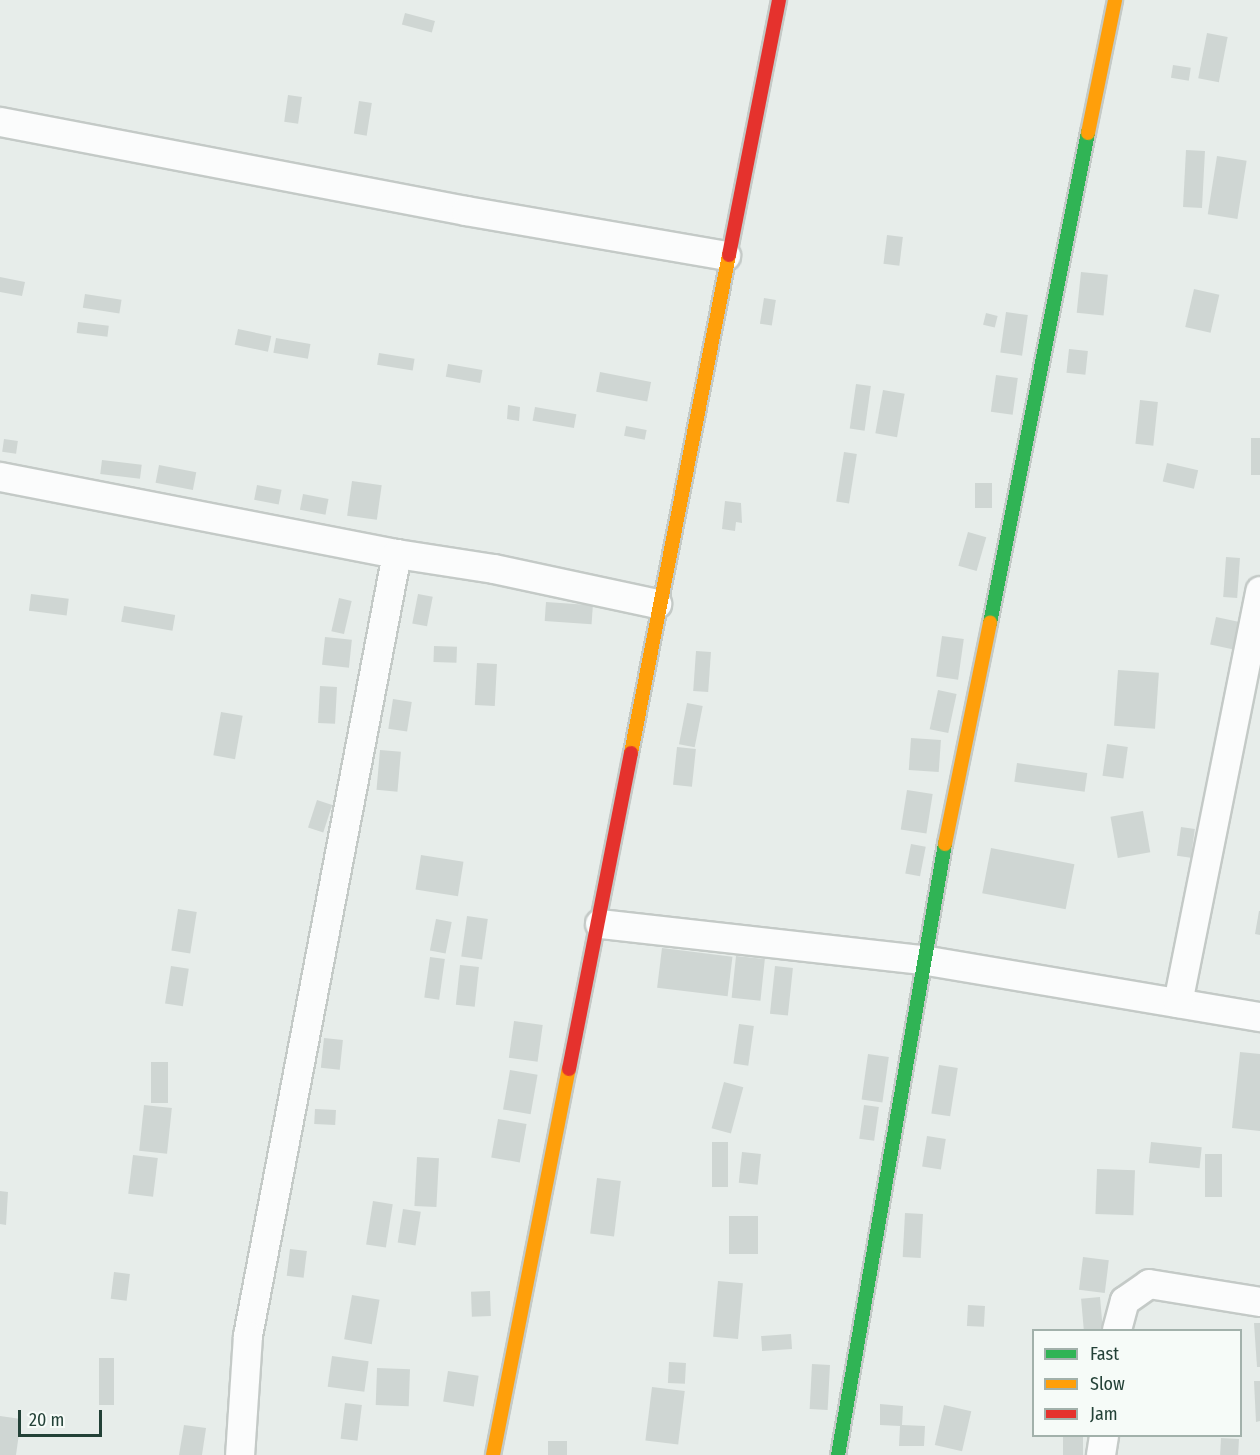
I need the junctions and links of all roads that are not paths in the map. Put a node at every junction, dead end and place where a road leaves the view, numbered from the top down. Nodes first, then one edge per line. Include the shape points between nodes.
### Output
1 (779, 0) edge
2 (1115, 0) edge
3 (0, 122) edge
4 (726, 256) junction
5 (0, 477) edge
6 (397, 554) junction
7 (1260, 591) edge
8 (657, 604) junction
9 (600, 924) junction
10 (922, 960) junction
11 (1179, 1003) junction
12 (1260, 1017) edge
13 (1260, 1302) edge
14 (1117, 1329) edge
15 (1104, 1437) edge
16 (240, 1455) edge
17 (493, 1455) edge
18 (838, 1455) edge
19 (1101, 1455) edge

1 - 4 street
2 - 10 street
3 - 4 street
4 - 8 street
5 - 6 street
6 - 8 street via 494,569
6 - 16 street via 248,1336
7 - 11 street
8 - 9 street
9 - 10 street
9 - 17 street
10 - 11 street
10 - 18 street
11 - 12 street
13 - 14 street via 1149,1284 1125,1301
15 - 19 street

